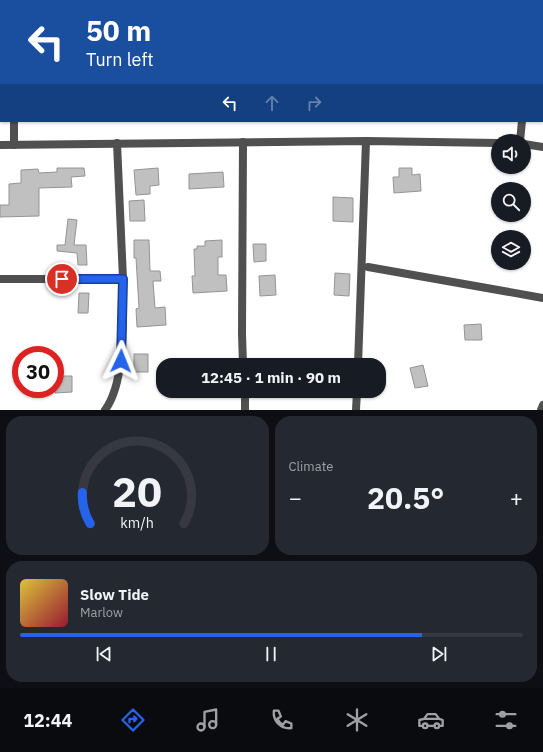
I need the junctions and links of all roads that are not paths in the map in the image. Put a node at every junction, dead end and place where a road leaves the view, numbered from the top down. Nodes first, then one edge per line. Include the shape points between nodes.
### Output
1 (14, 122) edge
2 (522, 122) edge
3 (521, 134) edge
4 (243, 142) junction
5 (366, 142) junction
6 (117, 143) junction
7 (491, 143) edge
8 (0, 145) edge
9 (14, 145) junction
10 (531, 145) edge
11 (543, 147) edge
12 (368, 267) dead end
13 (0, 279) edge
14 (123, 279) junction
15 (543, 298) edge
16 (243, 358) edge
17 (358, 358) edge
18 (244, 398) edge
19 (357, 398) edge
20 (543, 405) edge
21 (105, 410) edge
22 (245, 410) edge
23 (356, 410) edge
24 (541, 410) edge

1 - 9 street
2 - 3 street
4 - 5 street
4 - 6 street
4 - 16 street
5 - 7 street
5 - 17 street
6 - 9 street
6 - 14 street
8 - 9 street
10 - 11 street
12 - 15 street
13 - 14 street
14 - 21 street via 121,361 114,395
18 - 22 street
19 - 23 street
20 - 24 street

